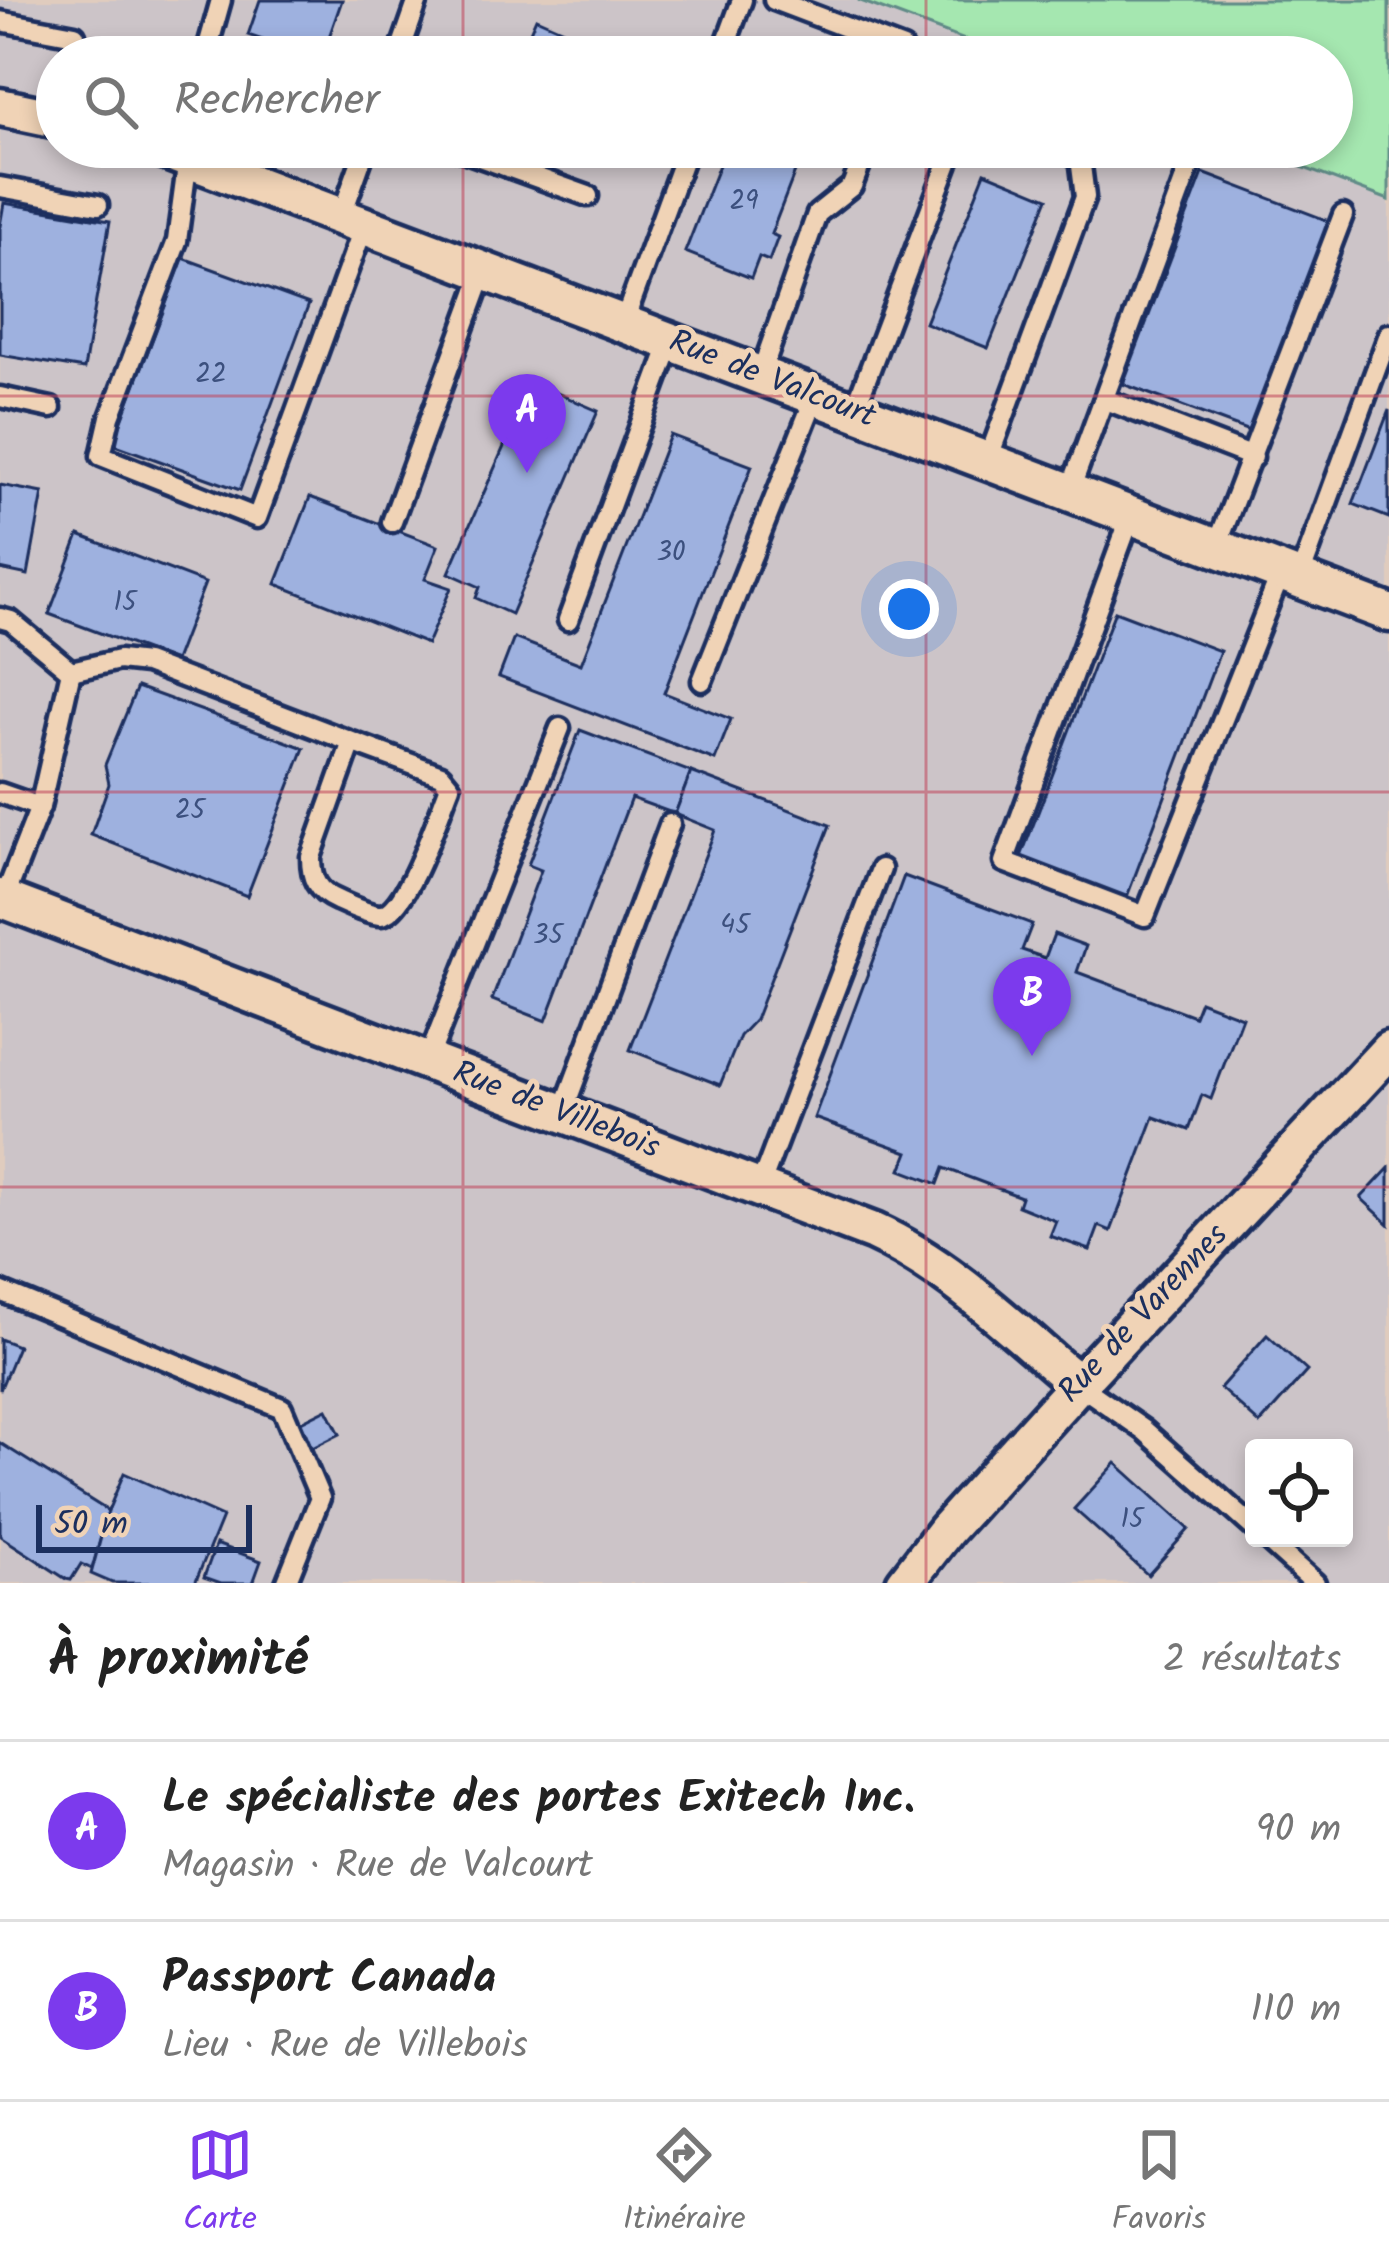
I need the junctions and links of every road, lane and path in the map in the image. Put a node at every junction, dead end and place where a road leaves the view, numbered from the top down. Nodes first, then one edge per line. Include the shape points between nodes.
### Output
1 (221, 0) edge
2 (418, 0) edge
3 (742, 0) edge
4 (774, 0) edge
5 (0, 21) edge
6 (75, 36) edge
7 (213, 36) edge
8 (405, 36) edge
9 (729, 36) edge
10 (867, 36) edge
11 (0, 106) edge
12 (36, 114) edge
13 (175, 168) edge
14 (216, 168) edge
15 (362, 168) edge
16 (510, 168) edge
17 (680, 168) edge
18 (859, 168) edge
19 (945, 168) edge
20 (1081, 168) edge
21 (1189, 168) edge
22 (0, 187) edge
23 (588, 196) dead end
24 (98, 205) dead end
25 (1343, 215) dead end
26 (353, 222) junction
27 (484, 271) junction
28 (622, 324) junction
29 (1389, 334) edge
30 (671, 342) junction
31 (760, 376) junction
32 (0, 397) edge
33 (815, 397) junction
34 (1104, 399) junction
35 (51, 408) dead end
36 (854, 412) junction
37 (1253, 457) junction
38 (987, 462) junction
39 (1069, 493) junction
40 (1131, 516) junction
41 (392, 522) dead end
42 (1216, 548) junction
43 (1290, 576) junction
44 (1389, 614) edge
45 (0, 618) edge
46 (568, 620) dead end
47 (71, 671) junction
48 (702, 681) dead end
49 (560, 728) dead end
50 (352, 742) junction
51 (0, 793) edge
52 (40, 807) junction
53 (670, 824) dead end
54 (881, 869) dead end
55 (2, 898) edge
56 (1389, 1050) edge
57 (427, 1062) junction
58 (562, 1114) junction
59 (760, 1190) junction
60 (0, 1291) edge
61 (1078, 1384) junction
62 (1245, 1520) edge
63 (1275, 1547) edge
64 (286, 1583) edge
65 (905, 1583) edge
66 (1315, 1583) edge

1 - 7 lane
2 - 8 lane
3 - 9 lane
4 - 10 lane
5 - 6 lane
11 - 12 street
13 - 26 lane via 177,241 101,456 257,518
14 - 26 street, Rue de Valcourt
15 - 26 lane
16 - 23 lane
17 - 28 lane
18 - 31 lane via 852,186 818,214
19 - 36 lane
20 - 38 lane via 1085,197
21 - 34 lane
22 - 24 lane
25 - 37 lane
26 - 27 street, Rue de Valcourt
27 - 28 street, Rue de Valcourt
27 - 41 lane
28 - 30 street, Rue de Valcourt
29 - 43 lane
30 - 31 street, Rue de Valcourt
30 - 46 lane
31 - 33 street, Rue de Valcourt
32 - 35 lane
33 - 36 street, Rue de Valcourt
33 - 48 lane
34 - 37 lane
34 - 39 lane
36 - 38 street, Rue de Valcourt
37 - 42 lane
38 - 39 street, Rue de Valcourt
39 - 40 street, Rue de Valcourt
40 - 42 street, Rue de Valcourt
40 - 43 lane via 1004,862 1145,916
42 - 43 street, Rue de Valcourt
43 - 44 street, Rue de Valcourt
45 - 47 lane
47 - 50 lane via 146,663
47 - 52 lane
49 - 57 lane
50 - 50 lane via 311,870 315,886 332,898 379,915 406,893 450,786 441,775
51 - 52 lane
52 - 55 lane
53 - 58 lane
54 - 59 lane
55 - 57 street, Rue de Villebois
56 - 61 street, Rue de Varennes
57 - 58 street, Rue de Villebois
58 - 59 street, Rue de Villebois
59 - 61 street, Rue de Villebois via 910,1249
60 - 64 lane via 282,1408 320,1498
61 - 62 lane via 1144,1430
61 - 65 street, Rue de Varennes
63 - 66 lane

